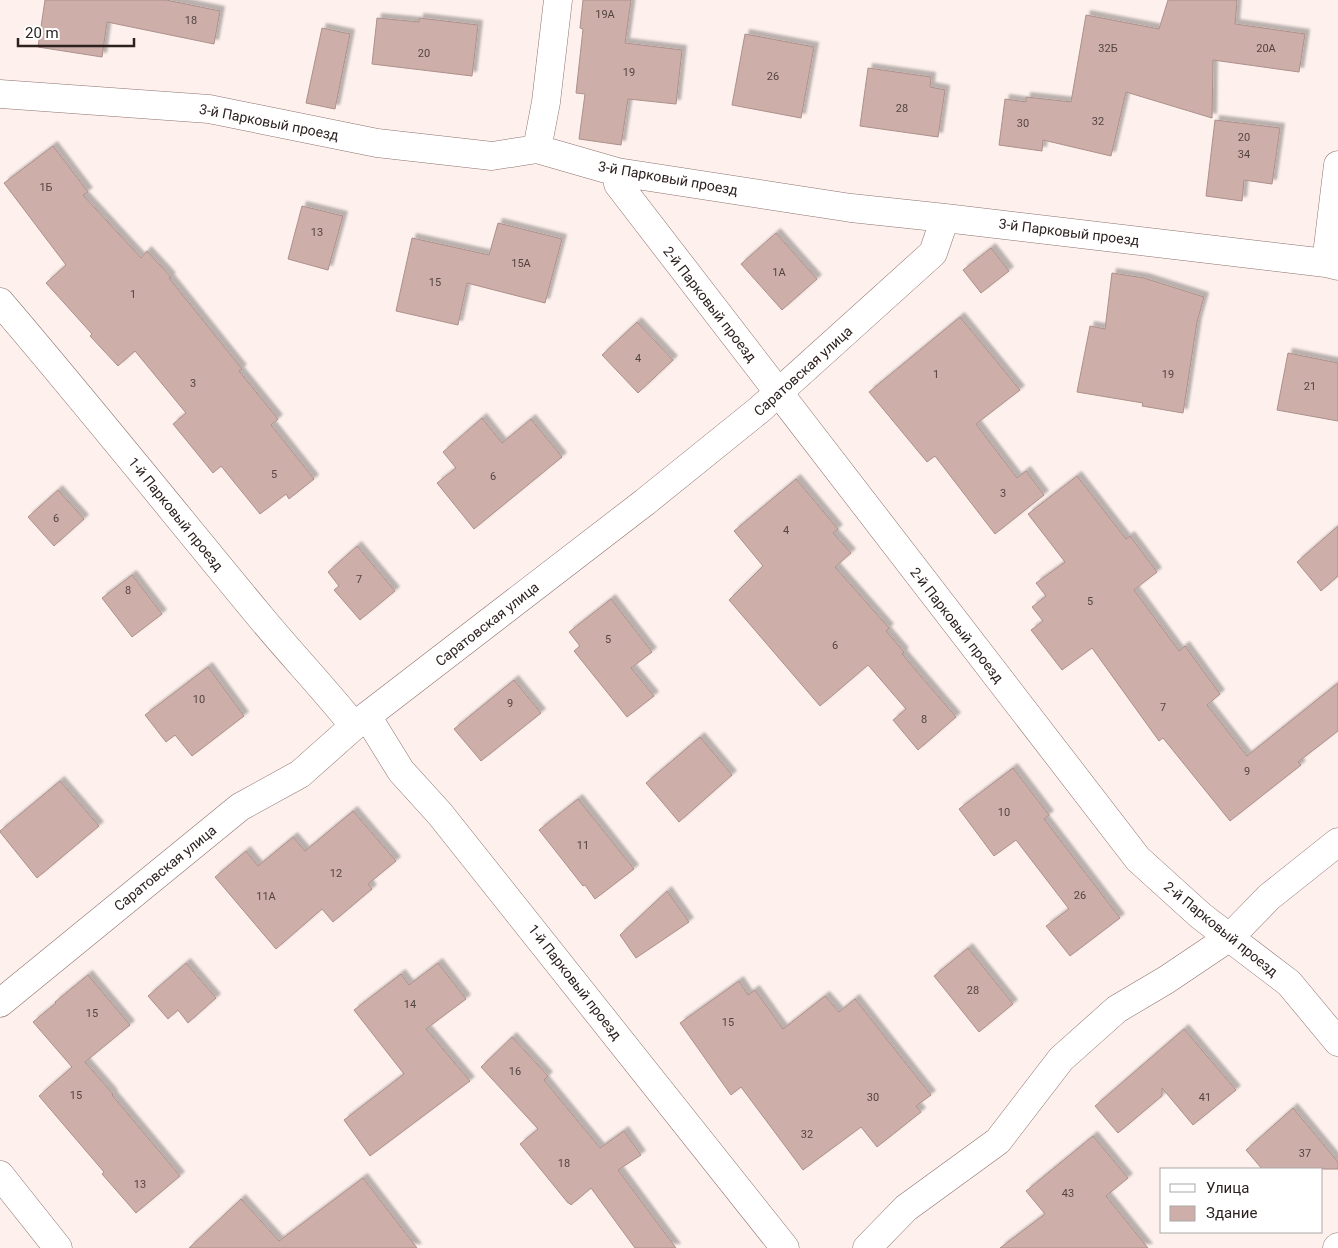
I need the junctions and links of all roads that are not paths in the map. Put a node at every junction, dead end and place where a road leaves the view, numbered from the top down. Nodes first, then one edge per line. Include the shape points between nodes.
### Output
1 (558, 0) edge
2 (0, 94) edge
3 (538, 149) junction
4 (1338, 165) edge
5 (617, 172) junction
6 (945, 218) junction
7 (1332, 264) edge
8 (0, 302) edge
9 (779, 393) junction
10 (360, 721) junction
11 (1338, 842) edge
12 (1230, 938) junction
13 (0, 1003) edge
14 (1338, 1042) edge
15 (0, 1175) edge
16 (58, 1248) edge
17 (785, 1248) edge
18 (867, 1248) edge

1 - 3 street
2 - 3 street, 3-й Парковый проезд via 209,109 378,143 492,156
3 - 5 street, 3-й Парковый проезд
4 - 7 street
5 - 6 street, 3-й Парковый проезд via 851,208
5 - 9 street, 2-й Парковый проезд via 618,184
6 - 7 street, 3-й Парковый проезд
6 - 9 street, Саратовская улица via 933,253
8 - 10 street, 1-й Парковый проезд via 259,616 334,701
9 - 10 street, Саратовская улица via 645,502
9 - 12 street, 2-й Парковый проезд via 1138,859
10 - 13 street, Саратовская улица via 300,774 240,807
10 - 17 street, 1-й Парковый проезд via 447,821
11 - 12 street via 1269,897
12 - 14 street, 2-й Парковый проезд via 1289,983
12 - 18 street via 1117,1009 1061,1059 998,1142 906,1208
15 - 16 street

